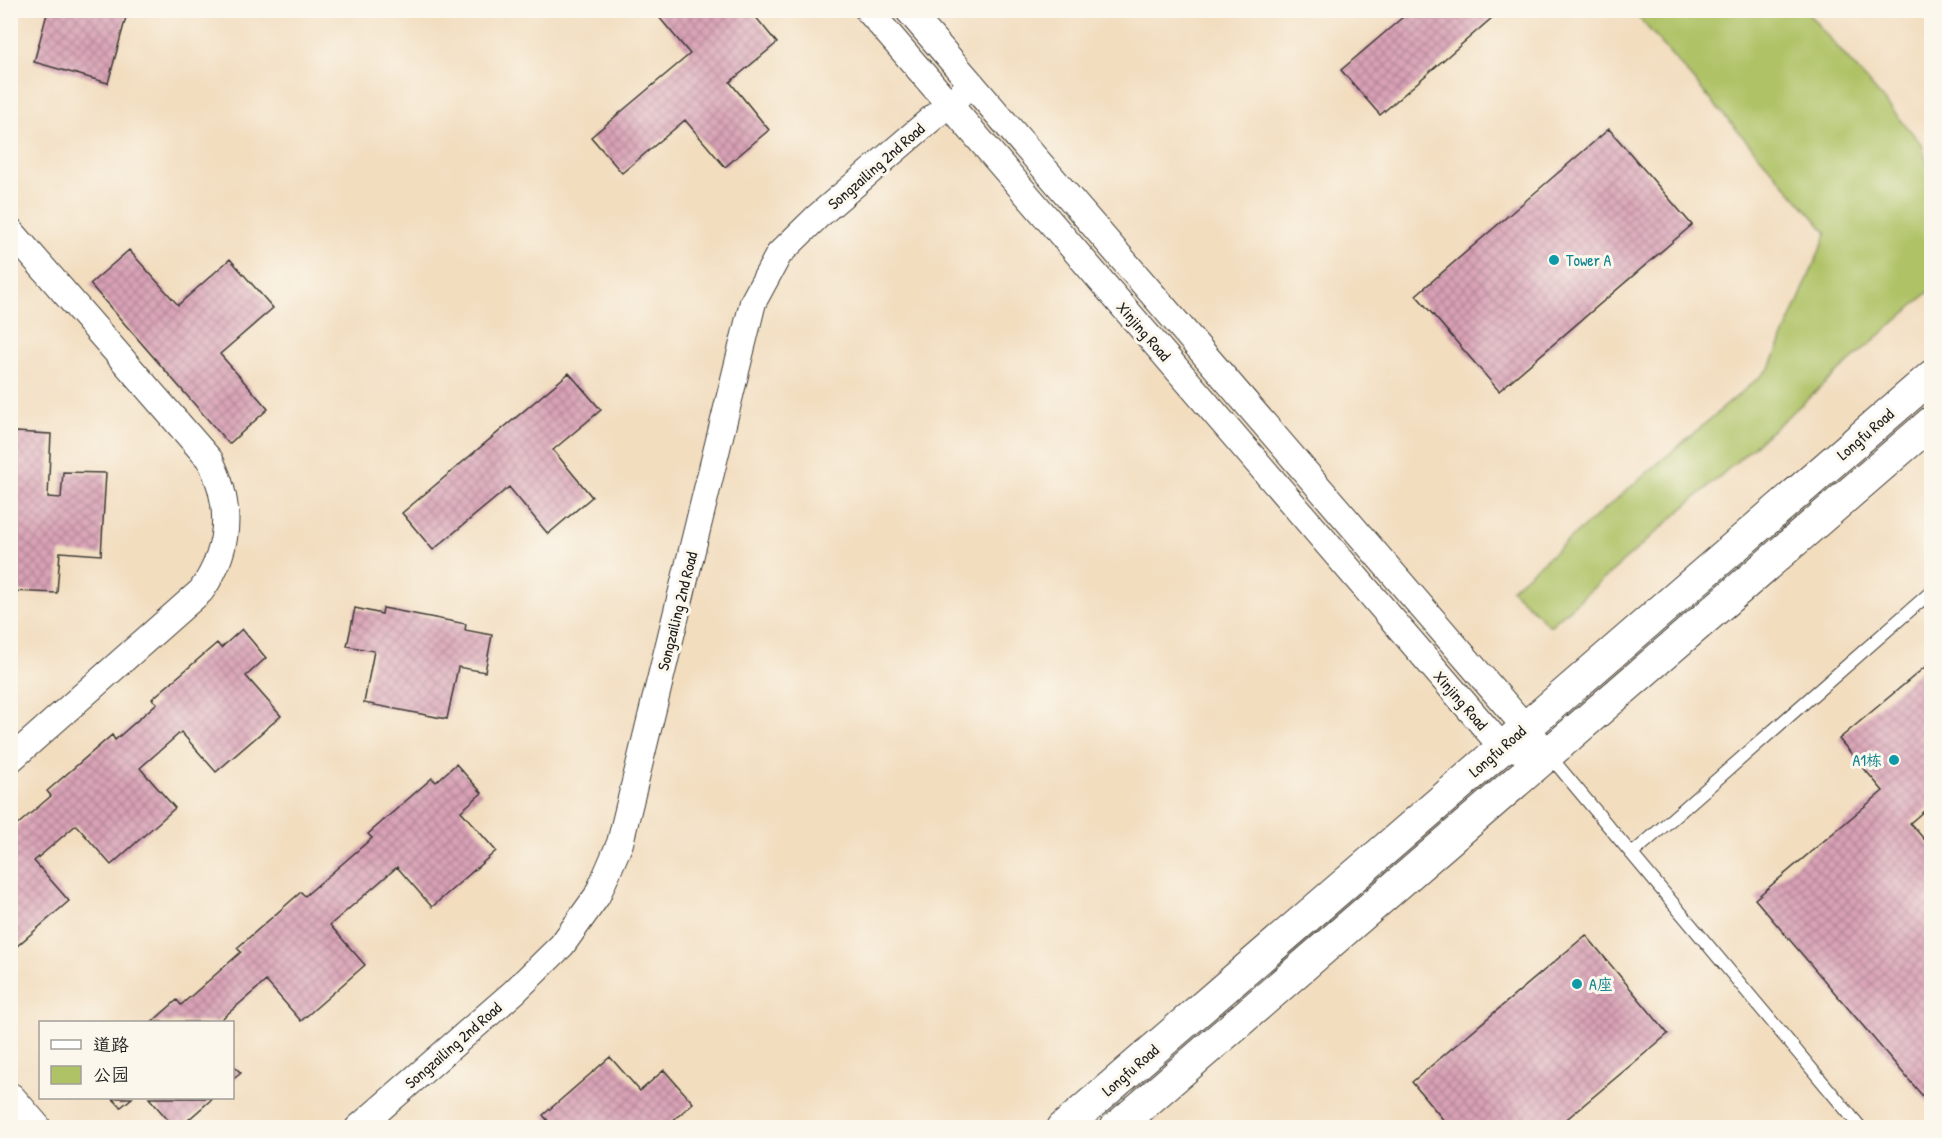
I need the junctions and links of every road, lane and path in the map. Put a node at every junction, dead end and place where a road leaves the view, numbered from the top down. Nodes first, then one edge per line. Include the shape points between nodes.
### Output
1 (868, 10) edge
2 (908, 10) edge
3 (972, 84) junction
4 (948, 104) junction
5 (10, 230) edge
6 (1932, 376) edge
7 (1932, 422) edge
8 (1932, 591) edge
9 (1526, 727) junction
10 (1502, 747) junction
11 (1548, 754) junction
12 (10, 760) edge
13 (1632, 854) junction
14 (10, 1099) edge
15 (35, 1128) edge
16 (358, 1128) edge
17 (1063, 1128) edge
18 (1116, 1128) edge
19 (1861, 1128) edge

1 - 4 street, Xinjing Road
2 - 3 street, Xinjing Road
3 - 4 street, Songzailing 2nd Road
3 - 9 street, Xinjing Road
4 - 10 street, Xinjing Road
4 - 16 street, Songzailing 2nd Road via 779,254 753,302 620,843 597,896 562,945 538,969
5 - 12 street via 210,460 225,498 227,517 220,556 201,591
6 - 9 street, Longfu Road
7 - 11 street, Longfu Road
8 - 13 lane
9 - 10 street, Longfu Road
9 - 11 street, Xinjing Road
10 - 11 street
10 - 17 street, Longfu Road
11 - 13 lane
11 - 18 street, Longfu Road
13 - 19 lane
14 - 15 street

